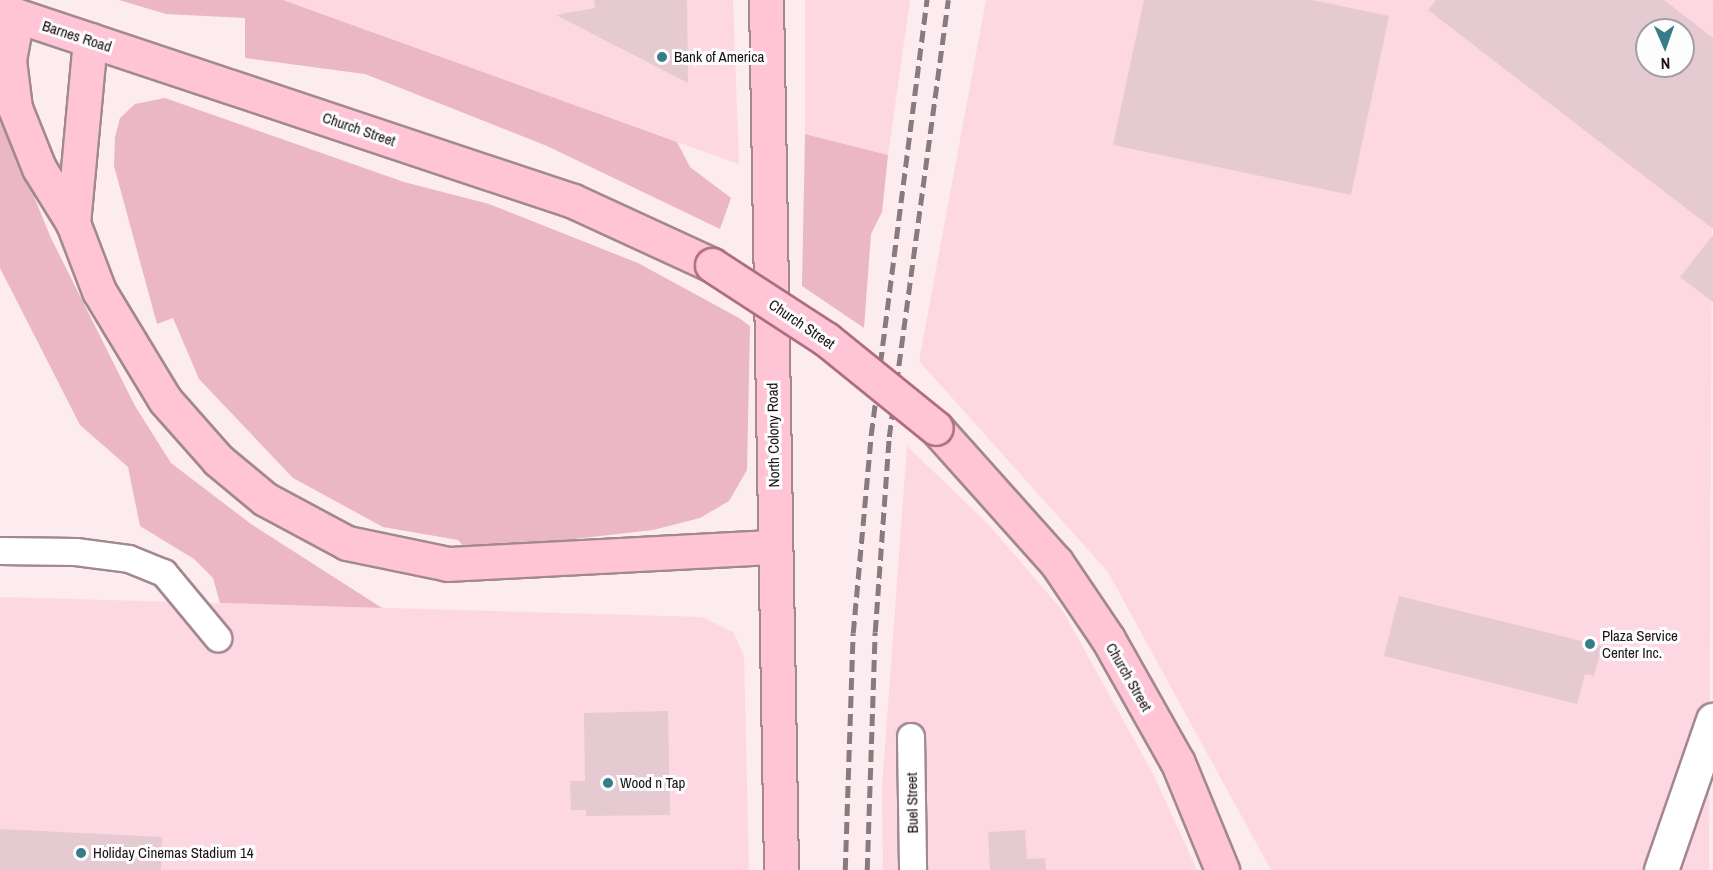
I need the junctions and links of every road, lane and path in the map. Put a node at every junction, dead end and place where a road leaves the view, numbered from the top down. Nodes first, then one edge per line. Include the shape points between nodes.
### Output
1 (766, 0) edge
2 (8, 13) edge
3 (90, 40) junction
4 (155, 60) joint
5 (73, 223) junction
6 (774, 547) junction
7 (0, 551) edge
8 (218, 638) dead end
9 (1713, 720) edge
10 (911, 737) dead end
11 (781, 870) edge
12 (913, 870) edge
13 (1222, 870) edge
14 (1661, 870) edge

1 - 6 main road, North Colony Road
2 - 3 main road, Barnes Road
2 - 5 main road via 15,108 39,168
3 - 4 main road, Barnes Road
3 - 5 main road
4 - 13 main road, Church Street, bridge via 573,201 712,265 826,339 936,428 1056,562 1108,639 1178,763
5 - 6 main road via 99,291 165,400 218,460 265,499 317,530 377,552 448,564
6 - 11 main road, North Colony Road
7 - 8 street via 76,552 129,559 164,573
9 - 14 street
10 - 12 street, Buel Street

